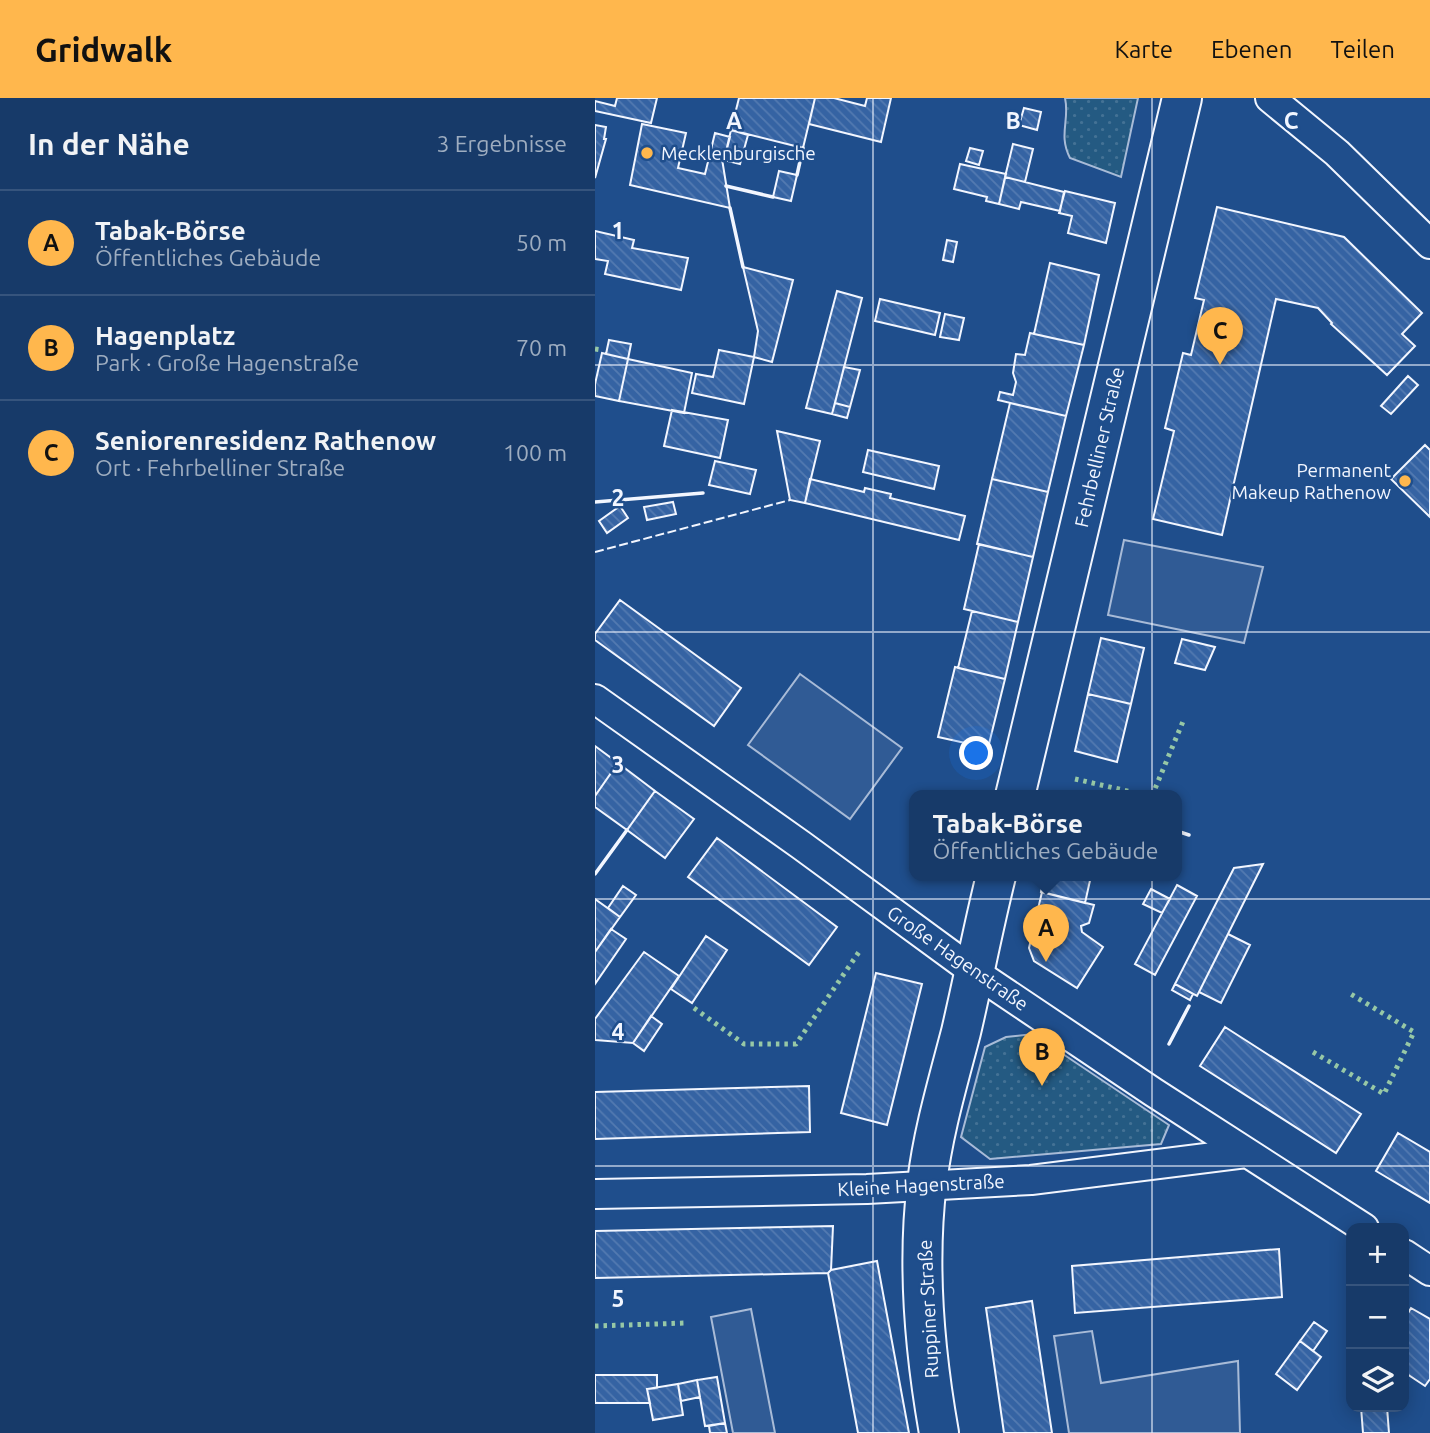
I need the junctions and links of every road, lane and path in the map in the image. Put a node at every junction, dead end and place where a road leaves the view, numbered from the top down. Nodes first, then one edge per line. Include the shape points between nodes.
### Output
1 (1182, 98) edge
2 (1270, 98) edge
3 (1430, 244) edge
4 (595, 699) edge
5 (1016, 790) edge
6 (995, 881) edge
7 (973, 971) junction
8 (1246, 1153) junction
9 (926, 1185) junction
10 (595, 1194) edge
11 (1356, 1223) edge
12 (1409, 1257) edge
13 (1430, 1271) edge
14 (939, 1433) edge

1 - 5 main road, Fehrbelliner Straße
2 - 3 street via 1336,153
4 - 7 street, Große Hagenstraße
6 - 7 main road
7 - 8 street, Große Hagenstraße
7 - 9 main road, Ruppiner Straße
8 - 9 street, Kleine Hagenstraße via 1031,1180
8 - 11 street, Große Hagenstraße
9 - 10 street, Kleine Hagenstraße
9 - 14 main road, Ruppiner Straße via 929,1370
12 - 13 street

